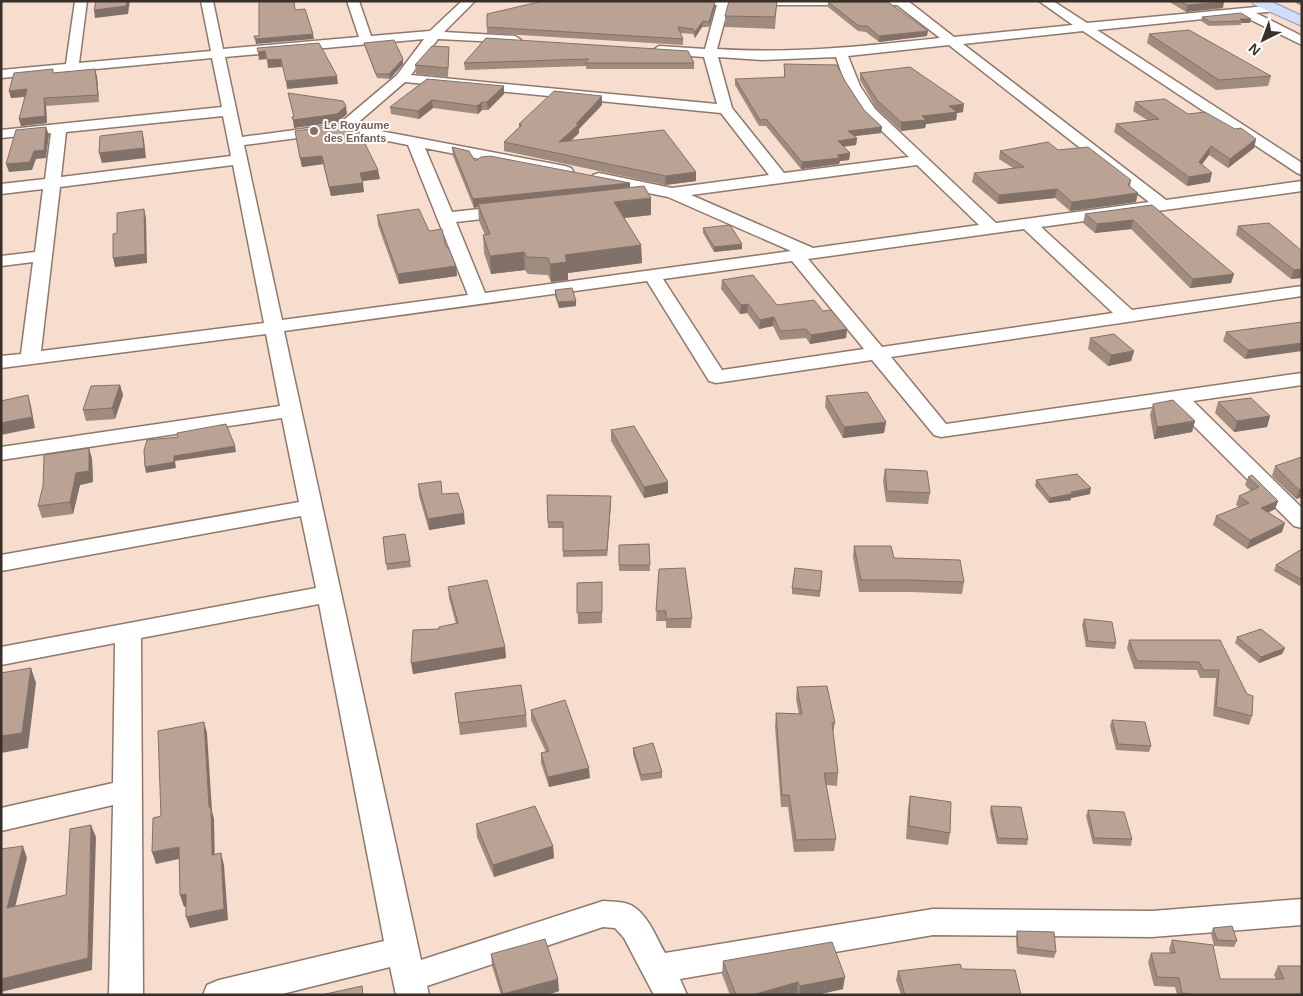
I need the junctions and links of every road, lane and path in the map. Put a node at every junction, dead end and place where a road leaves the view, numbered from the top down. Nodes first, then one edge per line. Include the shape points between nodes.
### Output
1 (81, 1) edge
2 (207, 1) edge
3 (353, 1) edge
4 (469, 1) edge
5 (472, 1) edge
6 (665, 1) edge
7 (899, 1) edge
8 (1044, 1) edge
9 (1221, 1) edge
10 (1258, 1) edge
11 (723, 3) junction
12 (1273, 8) junction
13 (1242, 12) junction
14 (1302, 22) edge
15 (1087, 28) junction
16 (434, 35) junction
17 (366, 40) junction
18 (1302, 41) edge
19 (533, 42) edge
20 (952, 42) junction
21 (641, 49) edge
22 (218, 53) junction
23 (710, 53) junction
24 (840, 53) junction
25 (72, 68) junction
26 (1, 74) edge
27 (402, 78) junction
28 (725, 109) junction
29 (230, 111) junction
30 (59, 128) junction
31 (343, 128) junction
32 (1, 134) edge
33 (414, 141) junction
34 (238, 151) junction
35 (921, 160) junction
36 (1302, 170) edge
37 (780, 179) junction
38 (51, 183) junction
39 (1302, 186) edge
40 (1283, 188) junction
41 (1, 189) edge
42 (672, 193) junction
43 (622, 198) edge
44 (1302, 203) edge
45 (1163, 205) junction
46 (524, 210) edge
47 (446, 218) junction
48 (1027, 223) junction
49 (992, 228) junction
50 (804, 254) junction
51 (42, 256) junction
52 (1, 261) edge
53 (652, 275) junction
54 (1302, 291) edge
55 (479, 299) junction
56 (1127, 316) junction
57 (274, 327) junction
58 (877, 353) junction
59 (30, 358) junction
60 (1, 362) edge
61 (1302, 379) edge
62 (1176, 396) junction
63 (291, 410) junction
64 (1, 454) edge
65 (311, 507) junction
66 (1302, 521) edge
67 (1, 563) edge
68 (329, 594) junction
69 (128, 632) junction
70 (1, 656) edge
71 (126, 791) junction
72 (1, 820) edge
73 (1302, 912) edge
74 (408, 974) edge
75 (664, 982) edge
76 (126, 995) edge
77 (219, 995) edge

1 - 25 street
2 - 22 street
3 - 17 street
4 - 5 street
4 - 16 street
6 - 11 street
7 - 11 street
7 - 20 street
8 - 15 street
9 - 13 street
10 - 12 highway
11 - 23 street
12 - 13 street
12 - 14 highway
13 - 15 street
13 - 18 street
15 - 20 street
15 - 36 street
16 - 17 street
16 - 19 street
16 - 27 street
17 - 22 street
20 - 24 street
20 - 45 street
21 - 23 street
22 - 25 street
22 - 29 street
23 - 24 street via 762,56
23 - 28 street
24 - 35 street via 870,112
25 - 26 street
27 - 28 street
27 - 31 street
28 - 37 street
29 - 30 street
29 - 34 street
30 - 32 street
30 - 38 street
31 - 33 street
31 - 34 street
33 - 42 street
33 - 47 street
34 - 38 street
34 - 57 street
35 - 37 street
35 - 49 street
37 - 42 street
38 - 41 street
38 - 51 street
39 - 40 street
40 - 44 street
40 - 45 street
42 - 43 street
42 - 50 street
45 - 48 street
46 - 47 street
47 - 55 street
48 - 49 street
48 - 56 street
49 - 50 street
50 - 53 street
50 - 58 street
51 - 52 street
51 - 59 street
53 - 55 street
53 - 58 street via 716,377
54 - 56 street
55 - 57 street
56 - 58 street
57 - 59 street
57 - 63 street
58 - 62 street via 941,431
59 - 60 street
61 - 62 street
62 - 66 street
63 - 64 street
63 - 65 street
65 - 67 street
65 - 68 street
68 - 69 street
68 - 74 street
69 - 70 street
69 - 71 street
71 - 72 street
71 - 76 street
73 - 75 street via 1152,924 933,922
74 - 75 street via 603,914 623,916 635,929
74 - 77 street

